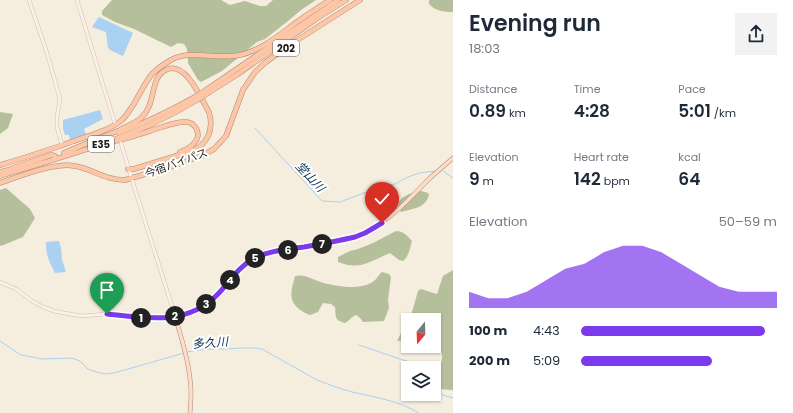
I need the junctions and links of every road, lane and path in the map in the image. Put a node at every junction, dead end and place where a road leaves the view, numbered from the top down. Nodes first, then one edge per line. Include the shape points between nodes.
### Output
1 (29, 0) edge
2 (77, 0) edge
3 (330, 0) edge
4 (338, 0) edge
5 (346, 0) edge
6 (360, 0) edge
7 (207, 91) junction
8 (196, 99) junction
9 (115, 124) junction
10 (120, 143) dead end
11 (104, 144) junction
12 (62, 145) junction
13 (64, 154) junction
14 (54, 157) junction
15 (453, 158) edge
16 (0, 165) edge
17 (128, 169) junction
18 (0, 172) edge
19 (8, 172) junction
20 (0, 176) edge
21 (132, 178) junction
22 (0, 183) edge
23 (0, 282) edge
24 (175, 316) junction
25 (190, 413) edge

1 - 12 street via 60,99 57,127
2 - 9 street
3 - 9 highway, 202 via 265,45 249,53 230,57 193,55 171,60 152,74 132,108
4 - 7 highway, E35
5 - 7 highway, E35 via 238,74
6 - 21 highway, 今宿バイパス / 202 via 291,44 256,72 243,90 226,136 214,149 173,166
7 - 8 highway, E35, bridge
8 - 11 highway, E35 via 158,121
8 - 13 highway, E35 via 144,123
9 - 12 highway, 202
10 - 17 street
11 - 14 highway, E35
11 - 17 highway via 125,140 179,122 189,122 196,129 198,138 189,148
12 - 16 highway, 202
13 - 14 highway, E35
13 - 17 highway via 140,119 150,105 160,74 171,68 180,70 190,79 209,112 211,127 205,142 192,151
14 - 19 highway, E35
15 - 24 main road via 382,223 365,233 255,258 237,271 207,304 198,310
17 - 21 street
18 - 19 highway, E35
19 - 20 highway, E35
21 - 22 highway, 今宿バイパス / 202 via 117,180 68,165 49,167
21 - 24 street
23 - 24 street via 43,307 64,313 140,318
24 - 25 main road via 191,382

